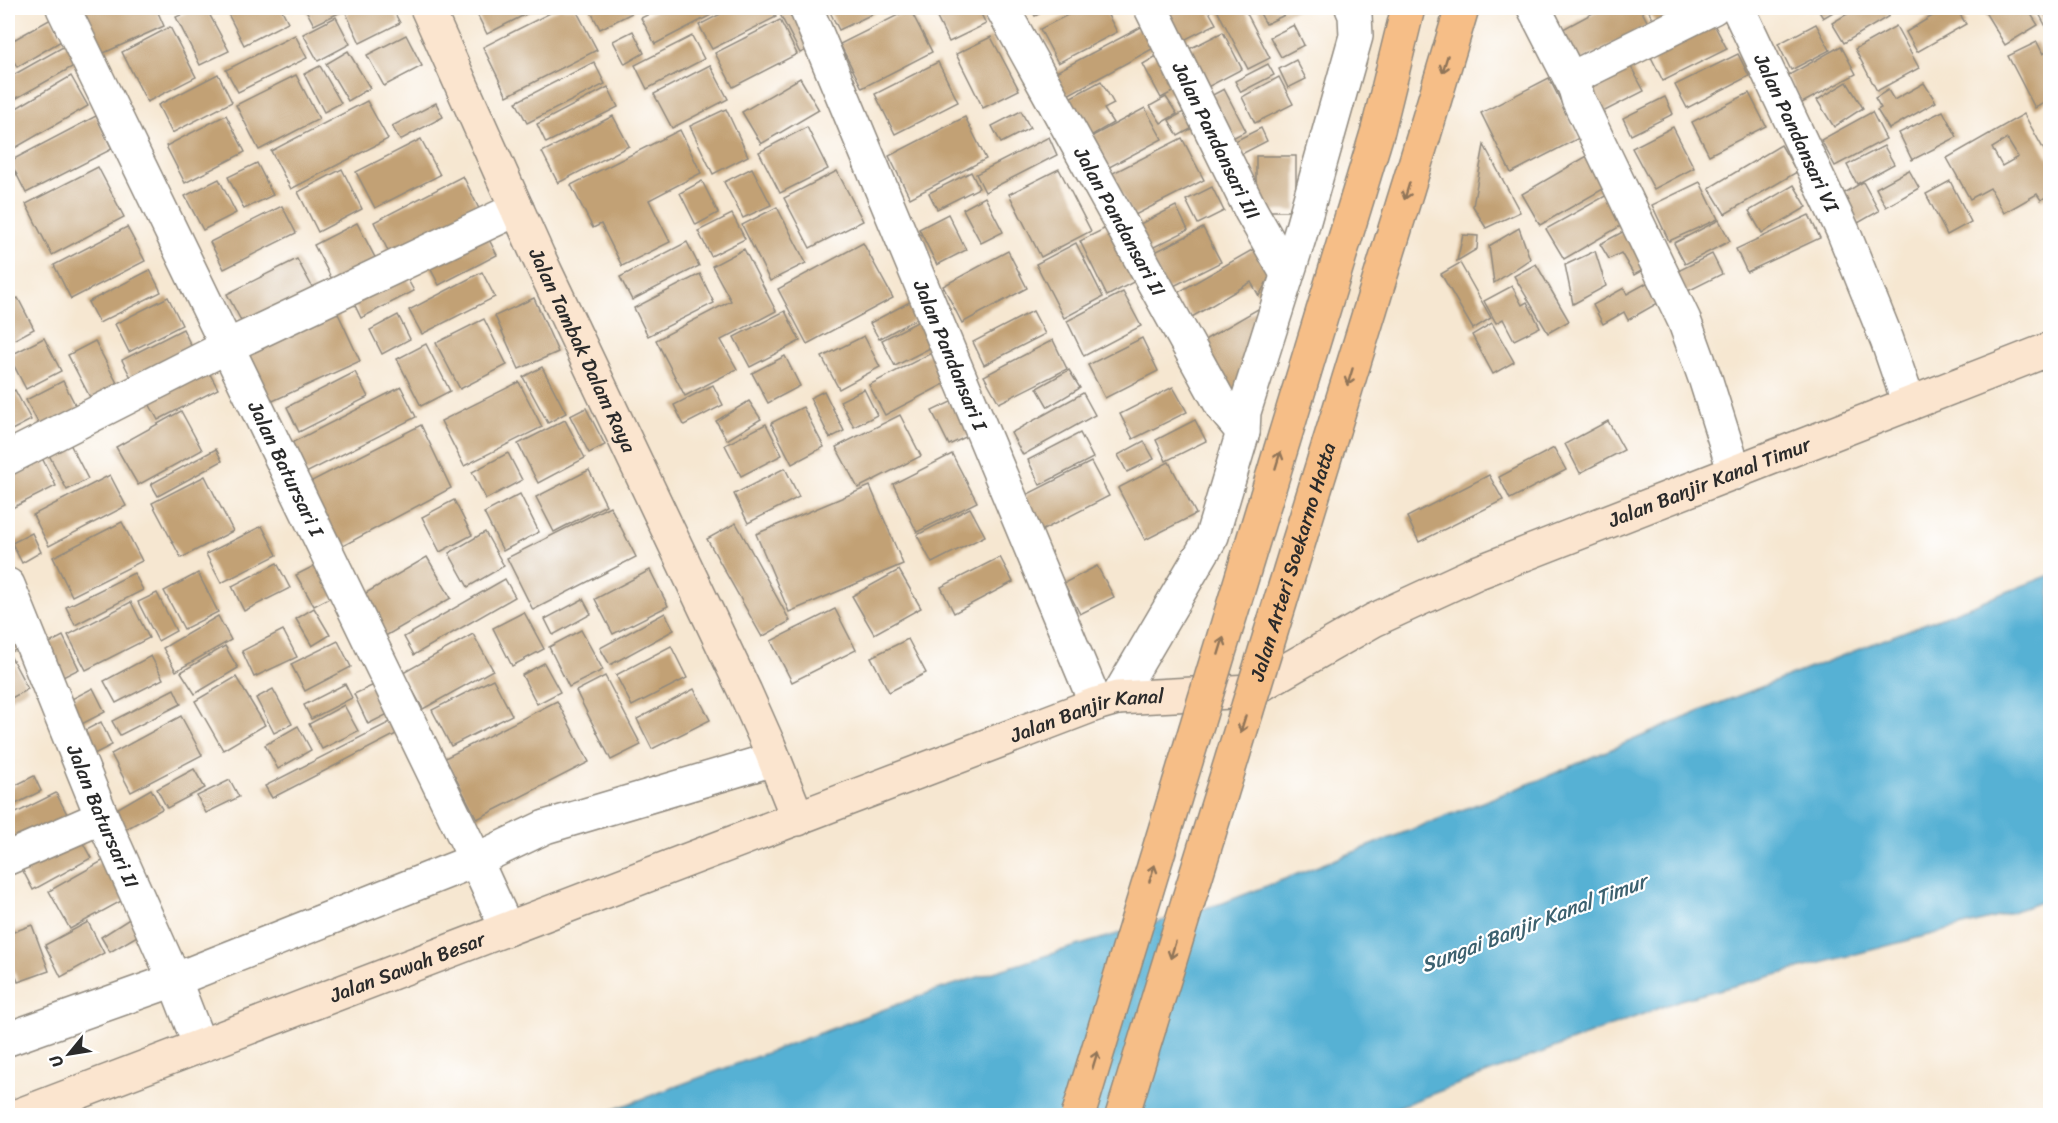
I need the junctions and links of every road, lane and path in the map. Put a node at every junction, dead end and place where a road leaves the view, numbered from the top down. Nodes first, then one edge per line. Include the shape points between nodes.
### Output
1 (63, 8) edge
2 (427, 8) edge
3 (806, 8) edge
4 (1002, 8) edge
5 (1151, 8) edge
6 (1353, 8) edge
7 (1408, 8) edge
8 (1462, 8) edge
9 (1534, 8) edge
10 (1713, 8) edge
11 (1738, 8) edge
12 (1575, 88) junction
13 (517, 209) junction
14 (1286, 272) junction
15 (228, 346) junction
16 (2050, 349) edge
17 (1909, 404) junction
18 (1244, 432) junction
19 (8, 458) edge
20 (1735, 473) junction
21 (8, 585) edge
22 (1374, 620) joint
23 (1107, 701) junction
24 (771, 753) junction
25 (102, 817) junction
26 (798, 819) junction
27 (473, 854) junction
28 (8, 858) edge
29 (507, 929) junction
30 (173, 977) junction
31 (8, 1039) edge
32 (200, 1047) junction
33 (17, 1116) edge
34 (1078, 1116) edge
35 (1122, 1116) edge

1 - 15 street, Jalan Batursari I
2 - 13 street, Jalan Tambak Dalam Raya
3 - 23 street, Jalan Pandansari I
4 - 18 street, Jalan Pandansari II via 1223,408
5 - 14 street, Jalan Pandansari III via 1251,211
6 - 14 street via 1356,36
34 -> 7 main road, bridge via 1378,130
8 -> 35 main road, Jalan Arteri Soekarno Hatta, bridge
9 - 12 street
10 - 12 street via 1582,73
11 - 17 street, Jalan Pandansari VI via 1855,259
12 - 20 street via 1684,320
13 - 15 street
13 - 24 street, Jalan Tambak Dalam Raya
14 - 18 street via 1244,412
15 - 19 street
15 - 27 street, Jalan Batursari I
16 - 17 street, Jalan Banjir Kanal Timur
17 - 20 street, Jalan Banjir Kanal Timur
18 - 23 street via 1212,536
20 - 22 street, Jalan Banjir Kanal Timur via 1476,573
21 - 25 street, Jalan Batursari II
22 - 23 street, Jalan Banjir Kanal via 1250,691
23 - 26 street, Jalan Banjir Kanal
24 - 26 street, Jalan Tambak Dalam Raya
24 - 27 street
25 - 28 street
25 - 30 street, Jalan Batursari II
26 - 29 street, Jalan Sawah Besar
27 - 29 street, Jalan Batursari I
27 - 30 street
29 - 32 street, Jalan Sawah Besar
30 - 31 street
30 - 32 street, Jalan Batursari II
32 - 33 street, Jalan Sawah Besar

